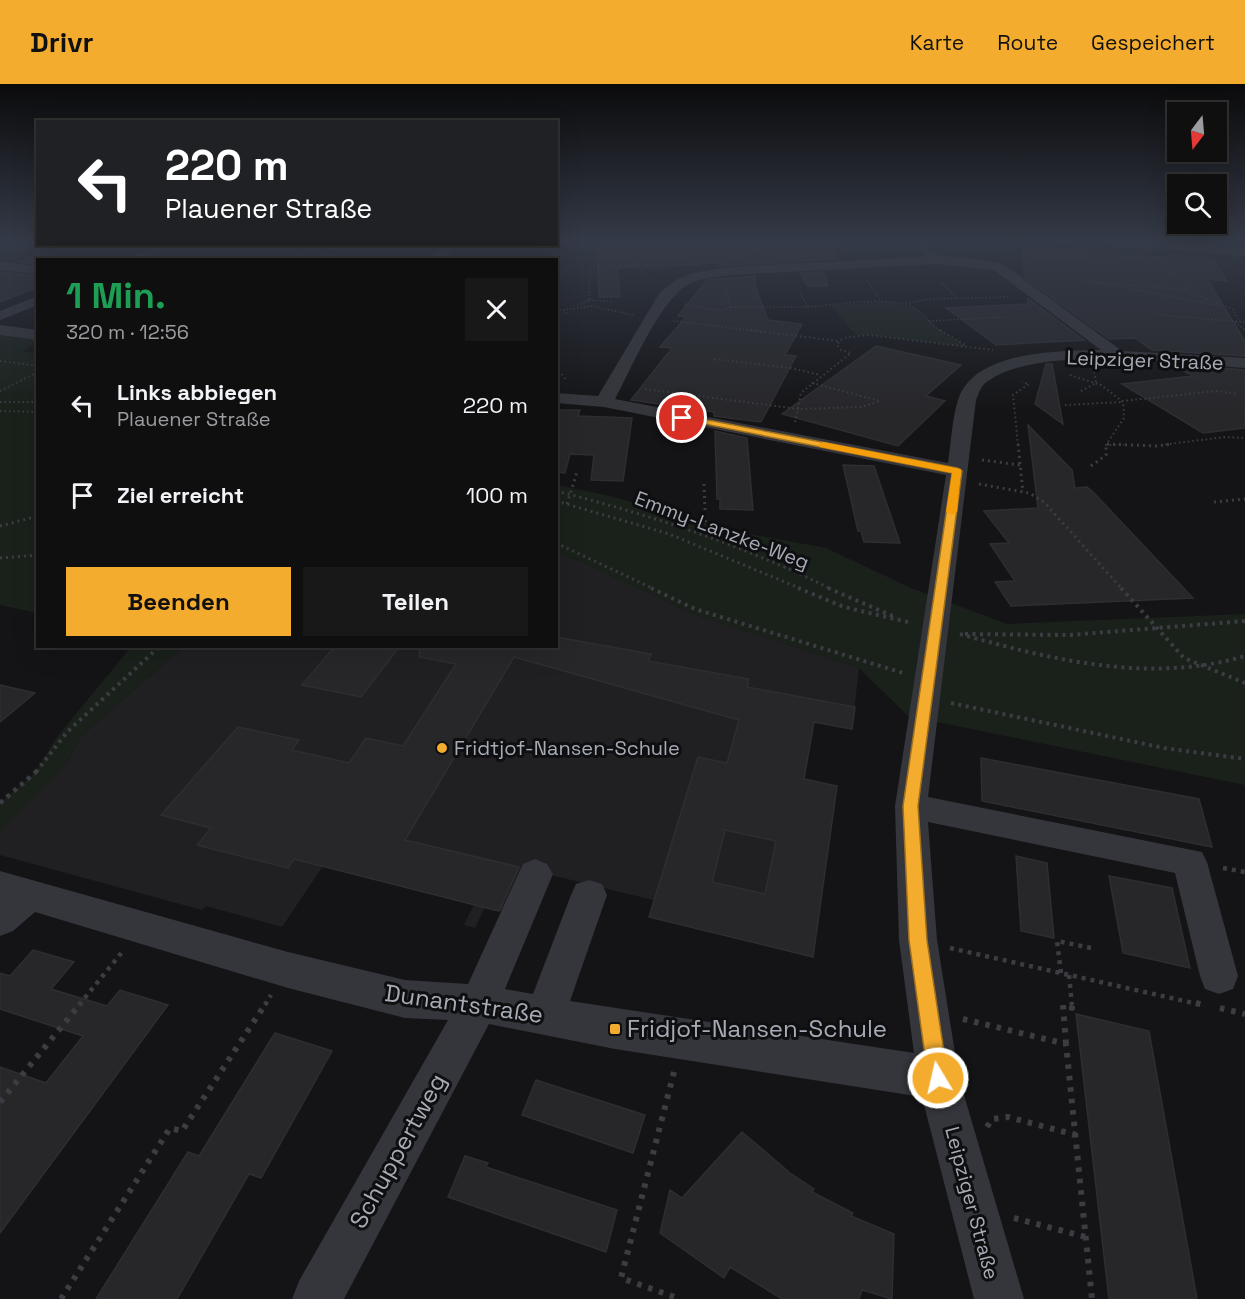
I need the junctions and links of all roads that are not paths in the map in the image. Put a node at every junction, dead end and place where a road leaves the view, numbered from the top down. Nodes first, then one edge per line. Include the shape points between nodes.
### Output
1 (663, 299) edge
2 (1042, 299) edge
3 (36, 301) edge
4 (0, 316) edge
5 (0, 330) edge
6 (36, 334) edge
7 (1118, 355) junction
8 (1245, 363) edge
9 (558, 398) edge
10 (604, 402) junction
11 (958, 469) junction
12 (911, 806) junction
13 (536, 874) dead end
14 (14, 891) edge
15 (589, 895) dead end
16 (0, 920) edge
17 (1219, 976) dead end
18 (479, 1003) junction
19 (545, 1016) junction
20 (938, 1078) junction
21 (317, 1299) edge
22 (999, 1299) edge

1 - 10 street
2 - 7 street
3 - 4 street
5 - 6 street
7 - 8 street, Leipziger Straße
7 - 11 street, Leipziger Straße via 1027,361 983,376 975,383 968,400
9 - 10 street
10 - 11 street
11 - 12 street, Leipziger Straße
12 - 17 street via 1190,862
12 - 20 street, Leipziger Straße via 918,940
13 - 18 street, Schuppertweg
14 - 16 street
14 - 18 street, Dunantstraße via 141,930 405,999
15 - 19 street
18 - 19 street, Dunantstraße
18 - 21 street, Schuppertweg
19 - 20 street, Dunantstraße
20 - 22 street, Leipziger Straße

